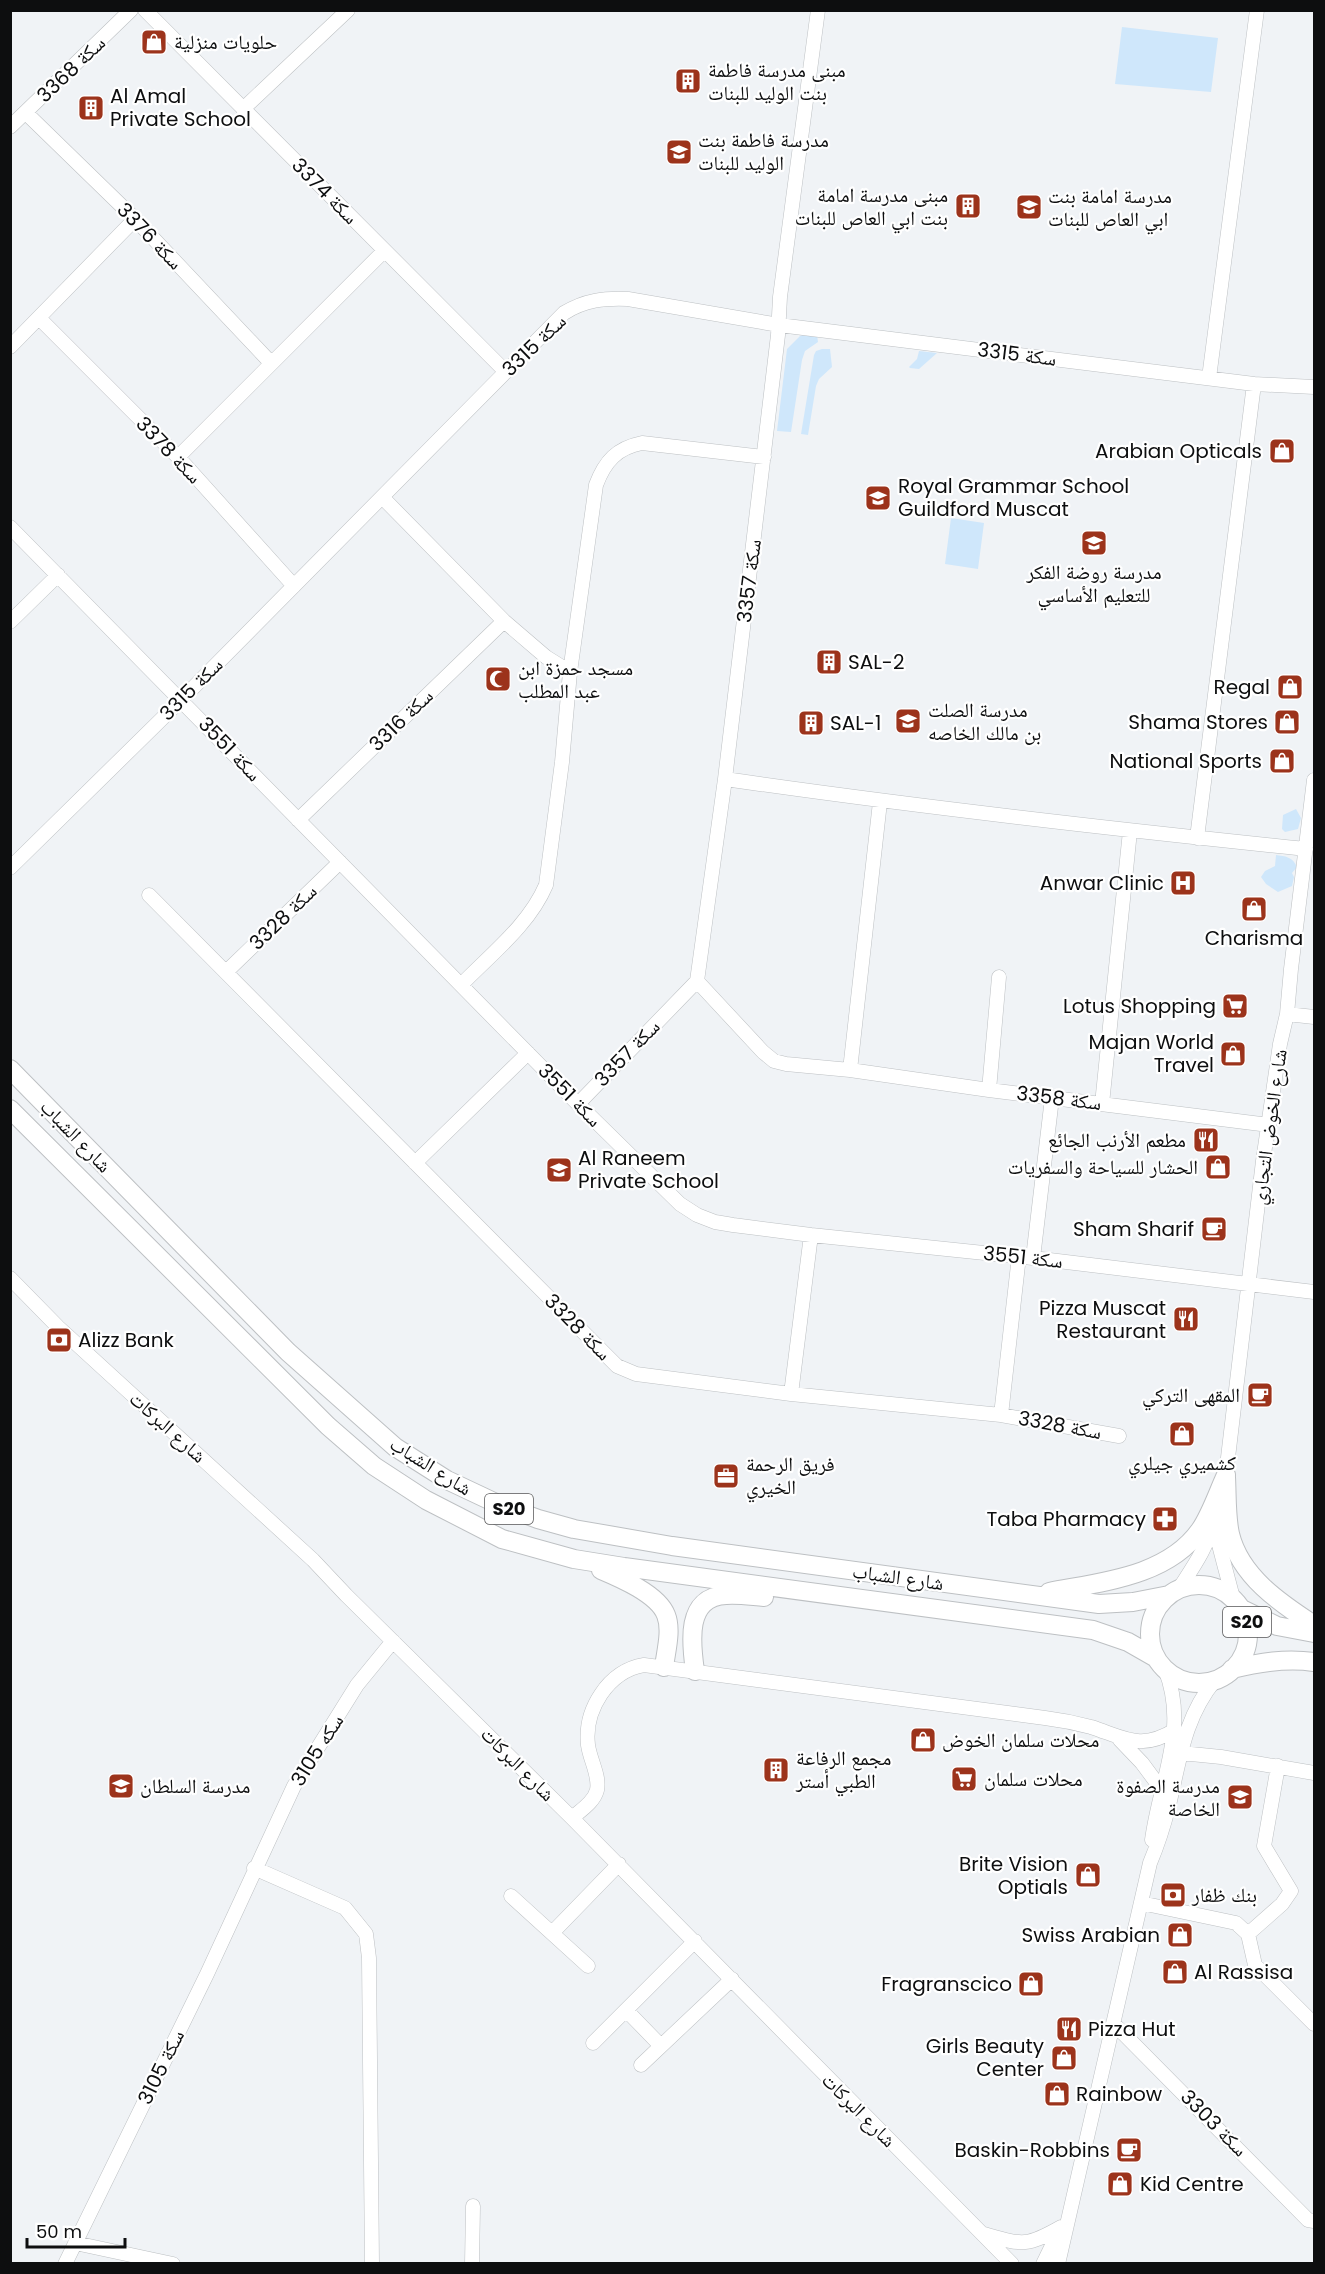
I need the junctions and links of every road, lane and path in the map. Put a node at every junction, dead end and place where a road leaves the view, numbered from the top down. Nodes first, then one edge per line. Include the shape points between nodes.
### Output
1 (130, 10) edge
2 (145, 10) edge
3 (348, 10) edge
4 (818, 10) edge
5 (1257, 10) edge
6 (243, 109) junction
7 (26, 112) junction
8 (10, 128) edge
9 (135, 219) junction
10 (384, 250) junction
11 (39, 318) junction
12 (779, 325) junction
13 (10, 347) edge
14 (271, 363) junction
15 (506, 372) junction
16 (1209, 378) junction
17 (1254, 384) junction
18 (1288, 386) junction
19 (1314, 387) edge
20 (1314, 395) edge
21 (178, 457) junction
22 (764, 457) junction
23 (382, 498) junction
24 (10, 527) edge
25 (58, 575) junction
26 (294, 586) junction
27 (504, 621) junction
28 (10, 622) edge
29 (570, 672) junction
30 (181, 700) junction
31 (725, 779) junction
32 (1314, 780) edge
33 (880, 802) junction
34 (298, 820) junction
35 (1130, 831) junction
36 (1197, 838) junction
37 (1306, 849) junction
38 (340, 862) junction
39 (10, 868) edge
40 (149, 895) dead end
41 (226, 972) junction
42 (999, 977) dead end
43 (697, 981) junction
44 (461, 984) junction
45 (1287, 1014) junction
46 (1314, 1017) edge
47 (528, 1053) junction
48 (10, 1069) edge
49 (850, 1070) junction
50 (989, 1090) junction
51 (1053, 1098) junction
52 (578, 1104) junction
53 (1102, 1104) junction
54 (10, 1109) edge
55 (1269, 1125) junction
56 (415, 1163) junction
57 (811, 1235) junction
58 (1019, 1256) junction
59 (1033, 1258) junction
60 (10, 1278) edge
61 (1249, 1283) junction
62 (1314, 1292) edge
63 (791, 1394) junction
64 (1002, 1415) junction
65 (1119, 1436) dead end
66 (1226, 1474) junction
67 (574, 1559) junction
68 (1174, 1592) junction
69 (1032, 1595) junction
70 (858, 1599) junction
71 (1238, 1604) junction
72 (1314, 1625) edge
73 (1314, 1633) edge
74 (393, 1641) junction
75 (1314, 1662) edge
76 (1160, 1663) junction
77 (664, 1667) junction
78 (1232, 1669) junction
79 (695, 1671) junction
80 (1215, 1680) junction
81 (1175, 1730) junction
82 (1119, 1738) junction
83 (1181, 1753) junction
84 (1278, 1766) junction
85 (1314, 1773) edge
86 (1162, 1790) junction
87 (572, 1818) junction
88 (1150, 1863) junction
89 (619, 1864) junction
90 (254, 1868) junction
91 (511, 1896) dead end
92 (1141, 1903) junction
93 (552, 1932) junction
94 (1248, 1934) junction
95 (695, 1941) junction
96 (588, 1966) dead end
97 (732, 1979) junction
98 (626, 2010) junction
99 (1113, 2023) junction
100 (1314, 2024) edge
101 (593, 2043) dead end
102 (661, 2046) junction
103 (640, 2065) dead end
104 (473, 2206) dead end
105 (1314, 2221) edge
106 (1065, 2225) junction
107 (982, 2234) junction
108 (75, 2243) junction
109 (65, 2264) edge
110 (173, 2264) edge
111 (372, 2264) edge
112 (472, 2264) edge
113 (1012, 2264) edge
114 (1043, 2264) edge
115 (1058, 2264) edge
116 (1068, 2264) edge

1 - 7 street, سكة 3368
2 - 6 street, سكة 3374
3 - 6 street
4 - 12 street, سكة 3357
5 - 16 street
6 - 10 street, سكة 3374
7 - 8 street, سكة 3368
7 - 9 street, سكة 3376
9 - 11 street
9 - 14 street, سكة 3376
10 - 14 street
10 - 15 street, سكة 3374
11 - 13 street
11 - 21 street, سكة 3378
12 - 15 street, سكة 3315 via 628,299 590,300 564,313
12 - 16 street, سكة 3315
12 - 22 street, سكة 3357
14 - 21 street
15 - 23 street, سكة 3315
16 - 17 street, سكة 3315
17 - 18 street, سكة 3315
17 - 36 street
18 - 19 street, سكة 3315
18 - 20 street, سكة 3315
21 - 26 street, سكة 3378
22 - 29 street via 642,443 626,447 612,458 596,485
22 - 31 street, سكة 3357
23 - 26 street, سكة 3315
23 - 27 street
24 - 25 street, سكة 3551
25 - 28 street
25 - 30 street, سكة 3551
26 - 30 street, سكة 3315
27 - 29 street
27 - 34 street, سكة 3316
29 - 44 street via 546,885 528,916
30 - 34 street, سكة 3551
30 - 39 street, سكة 3315
31 - 33 street
31 - 43 street, سكة 3357
32 - 37 street, شارع الخوض التجاري
33 - 35 street
33 - 49 street
34 - 38 street, سكة 3551
35 - 36 street
35 - 53 street
36 - 37 street
37 - 45 street, شارع الخوض التجاري
38 - 41 street, سكة 3328
38 - 44 street, سكة 3551
40 - 41 street, سكة 3328
41 - 56 street, سكة 3328
42 - 50 street
43 - 49 street, سكة 3358 via 774,1061
43 - 52 street, سكة 3357
44 - 47 street, سكة 3551
45 - 46 street
45 - 55 street, شارع الخوض التجاري
47 - 52 street, سكة 3551
47 - 56 street
48 - 69 main road, شارع الشباب / S20 via 288,1352 395,1447 447,1480 500,1505 574,1529
49 - 50 street, سكة 3358
50 - 51 street, سكة 3358
51 - 53 street, سكة 3358
51 - 59 street
52 - 57 street, سكة 3551 via 697,1215 715,1222
53 - 55 street, سكة 3358
54 - 67 main road, شارع الشباب / S20 via 328,1426 374,1466 426,1500 502,1539
55 - 61 street, شارع الخوض التجاري
56 - 63 street, سكة 3328 via 617,1366 636,1374
57 - 58 street, سكة 3551
57 - 63 street
58 - 59 street, سكة 3551
58 - 64 street, سكة 3328
59 - 61 street, سكة 3551
60 - 74 street, شارع البركات via 58,1327 313,1560
61 - 62 street, سكة 3551
61 - 66 street, شارع الخوض التجاري
63 - 64 street, سكة 3328
64 - 65 street, سكة 3328
66 - 68 street, شارع الخوض التجاري via 1209,1540
66 - 69 main road via 1201,1529 1186,1546 1156,1566 1128,1576
66 - 71 street, شارع الخوض التجاري via 1218,1541
66 - 72 main road via 1230,1534 1242,1562 1271,1594
67 - 70 main road, شارع الشباب / S20
67 - 77 main road via 635,1585 660,1606 666,1615 668,1632
68 - 69 main road, شارع الشباب / S20 via 1133,1602 1099,1604
68 - 71 main road, S20 via 1190,1586 1213,1587
68 - 76 main road via 1160,1605 1150,1631 1151,1645
70 - 76 main road, شارع الشباب / S20 via 1093,1630 1128,1642
70 - 79 main road via 714,1597 696,1611 692,1630
71 - 73 main road, S20 via 1277,1626
71 - 78 main road, S20 via 1247,1621 1248,1634 1241,1659
74 - 87 street, شارع البركات
74 - 90 street, سكه 3105 via 357,1685 294,1786
75 - 78 main road, S20 via 1278,1660
76 - 80 main road, S20 via 1174,1676 1187,1681
76 - 81 street via 1174,1699
77 - 79 street
77 - 87 street via 644,1665 630,1669 617,1676 600,1696 588,1730 596,1793
78 - 80 main road, S20
79 - 82 street via 1045,1718 1076,1723
80 - 83 street via 1191,1716
81 - 82 street via 1148,1742
81 - 86 street
82 - 86 street
83 - 84 street
83 - 88 street via 1165,1822
84 - 85 street
84 - 94 street via 1264,1846 1291,1891
86 - 88 street
87 - 89 street, شارع البركات
88 - 92 street
89 - 93 street
89 - 95 street, شارع البركات
90 - 108 street, سكة 3105 via 207,1974
90 - 111 street via 345,1908 366,1934
91 - 93 street
92 - 94 street via 1236,1923
92 - 99 street
93 - 96 street
94 - 100 street via 1255,1965
95 - 97 street, شارع البركات
95 - 98 street
97 - 102 street
97 - 107 street, شارع البركات
98 - 101 street
98 - 102 street
99 - 105 street, سكة 3303 via 1308,2220
99 - 106 street
102 - 103 street
104 - 112 street
106 - 107 street via 1021,2244
106 - 114 street
106 - 115 street
106 - 116 street
107 - 113 street, شارع البركات
108 - 109 street, سكة 3105
108 - 110 street

